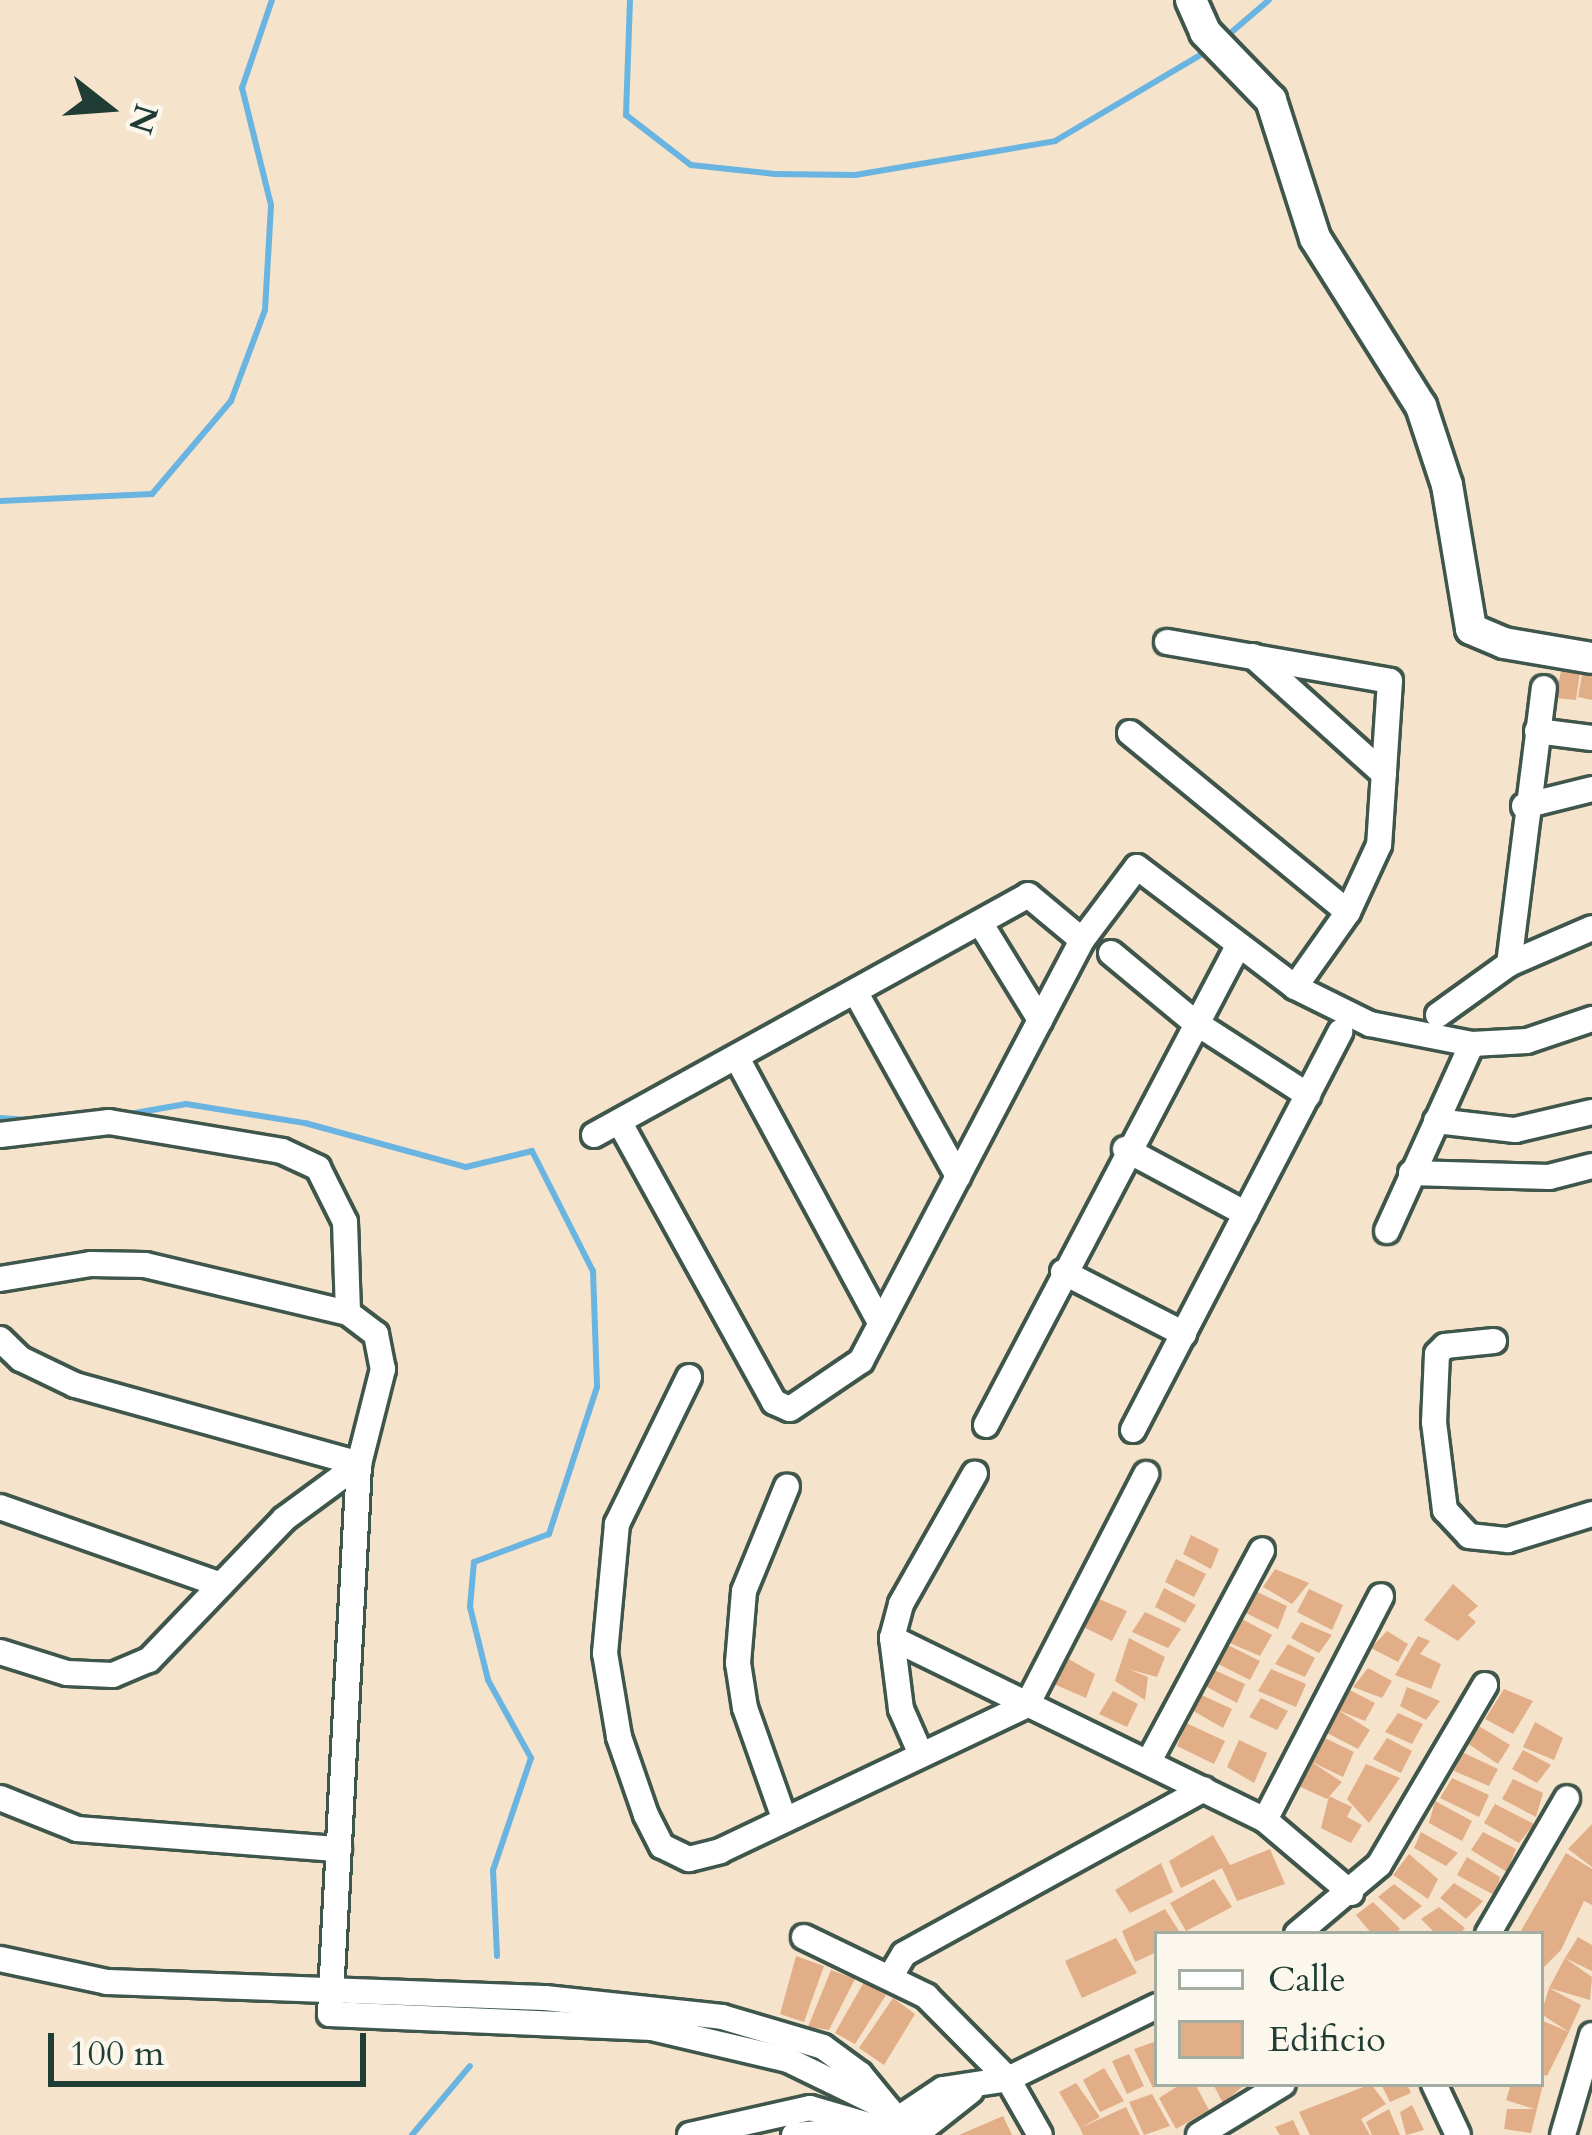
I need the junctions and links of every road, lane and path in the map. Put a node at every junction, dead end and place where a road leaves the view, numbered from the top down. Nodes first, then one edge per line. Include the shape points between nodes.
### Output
1 (1191, 0) edge
2 (1167, 642) dead end
3 (1252, 656) junction
4 (1592, 658) edge
5 (1544, 688) dead end
6 (1537, 731) junction
7 (1130, 733) dead end
8 (1592, 738) edge
9 (1384, 774) junction
10 (1592, 788) edge
11 (1524, 806) junction
12 (1348, 912) junction
13 (981, 924) junction
14 (1592, 928) edge
15 (1082, 940) junction
16 (1238, 946) junction
17 (1111, 953) dead end
18 (1509, 964) junction
19 (1295, 987) junction
20 (856, 993) junction
21 (1438, 1015) dead end
22 (1592, 1019) edge
23 (1040, 1020) junction
24 (1193, 1021) junction
25 (1340, 1032) dead end
26 (1472, 1044) junction
27 (737, 1058) junction
28 (1308, 1095) junction
29 (1592, 1112) edge
30 (1436, 1121) junction
31 (620, 1123) junction
32 (0, 1135) edge
33 (594, 1135) dead end
34 (1125, 1149) junction
35 (1592, 1166) edge
36 (1411, 1173) junction
37 (958, 1176) junction
38 (1246, 1214) junction
39 (1387, 1231) dead end
40 (1064, 1272) junction
41 (0, 1279) edge
42 (348, 1313) junction
43 (880, 1323) junction
44 (1184, 1334) junction
45 (0, 1339) edge
46 (1494, 1341) dead end
47 (689, 1377) dead end
48 (986, 1425) dead end
49 (1132, 1430) dead end
50 (358, 1464) junction
51 (975, 1473) dead end
52 (1146, 1474) dead end
53 (787, 1486) dead end
54 (0, 1507) edge
55 (1592, 1514) edge
56 (1262, 1550) dead end
57 (221, 1585) junction
58 (1382, 1597) dead end
59 (892, 1638) junction
60 (0, 1652) edge
61 (1485, 1684) dead end
62 (1027, 1705) junction
63 (919, 1750) junction
64 (1149, 1761) junction
65 (1204, 1789) junction
66 (0, 1798) edge
67 (1567, 1798) dead end
68 (784, 1818) junction
69 (1265, 1820) junction
70 (339, 1849) junction
71 (1351, 1893) junction
72 (1302, 1931) edge
73 (1490, 1931) edge
74 (804, 1937) dead end
75 (0, 1959) edge
76 (892, 1974) junction
77 (331, 2002) junction
78 (1154, 2007) edge
79 (1592, 2035) edge
80 (1008, 2079) junction
81 (844, 2084) junction
82 (1278, 2087) edge
83 (1433, 2087) edge
84 (835, 2112) junction
85 (899, 2127) edge
86 (690, 2135) edge
87 (794, 2135) edge
88 (1040, 2135) edge
89 (1199, 2135) edge
90 (1458, 2135) edge
91 (1563, 2135) edge

1 - 4 street via 1204,32 1277,116 1315,238 1421,406 1447,484 1471,629
2 - 3 street
3 - 9 street
3 - 9 street via 1390,681
5 - 6 street
6 - 8 street
6 - 11 street
7 - 12 street
9 - 12 street via 1379,845
10 - 11 street
11 - 18 street
12 - 19 street
13 - 15 street via 1034,895
13 - 20 street
13 - 23 street
14 - 18 street
15 - 16 street via 1141,866
15 - 23 street
16 - 19 street
16 - 24 street
17 - 24 street
18 - 21 street
19 - 26 street via 1370,1024
20 - 27 street
20 - 37 street
22 - 26 street via 1526,1041
23 - 37 street
24 - 28 street
24 - 34 street
25 - 28 street
26 - 30 street
27 - 31 street
27 - 43 street
28 - 38 street
29 - 30 street via 1515,1130
30 - 36 street
31 - 33 street
31 - 43 street via 781,1408 860,1361
32 - 42 street via 109,1122 282,1151 318,1168 345,1222
34 - 38 street
34 - 40 street
35 - 36 street via 1549,1177
36 - 39 street
37 - 43 street
38 - 44 street
40 - 44 street
40 - 48 street
41 - 42 street via 91,1264 145,1265
42 - 50 street via 376,1334 383,1369
44 - 49 street
45 - 50 street via 21,1360 75,1385
46 - 55 street via 1445,1346 1437,1354 1436,1446 1452,1522 1469,1535 1508,1540
47 - 68 street via 617,1524 605,1653 620,1737 662,1846 689,1858
50 - 57 street via 284,1519
50 - 70 street
51 - 59 street via 901,1604
52 - 62 street
53 - 68 street via 744,1592 738,1663 745,1708
54 - 57 street
56 - 64 street
57 - 60 street via 149,1660 113,1675 67,1673
58 - 69 street
59 - 62 street
59 - 63 street via 901,1708
61 - 71 street via 1412,1821
62 - 63 street
62 - 64 street
63 - 68 street
64 - 65 street
65 - 69 street
65 - 76 street via 904,1954
66 - 70 street via 76,1829
67 - 73 street
69 - 71 street
70 - 77 street
71 - 72 street
74 - 76 street
75 - 77 street via 106,1982
76 - 80 street via 972,2036
77 - 81 street via 652,2027 724,2040
77 - 85 street via 544,1998 722,2017 823,2047
78 - 80 street
79 - 91 street
80 - 85 street via 943,2090
80 - 88 street
81 - 84 street
81 - 85 street
82 - 89 street
83 - 90 street
84 - 85 street
84 - 86 street via 782,2109
85 - 87 street

